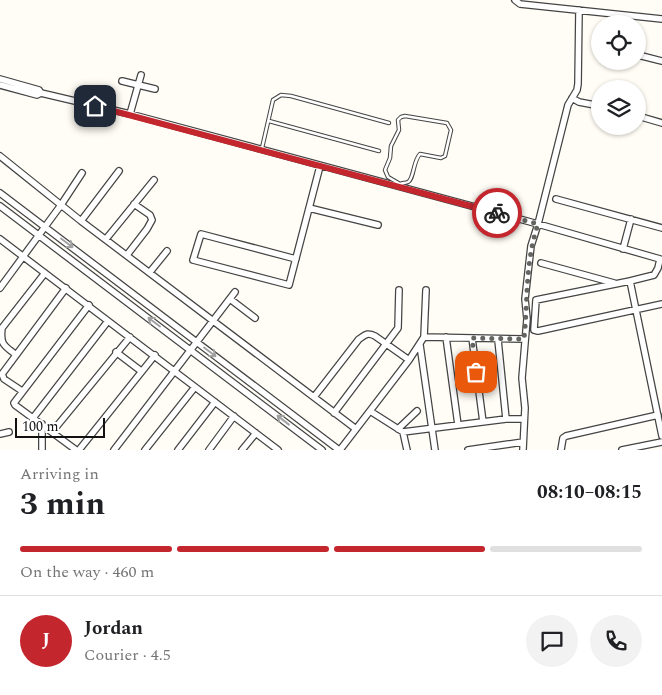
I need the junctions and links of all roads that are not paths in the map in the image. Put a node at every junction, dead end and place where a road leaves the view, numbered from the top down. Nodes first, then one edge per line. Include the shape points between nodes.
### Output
1 (515, 0) edge
2 (579, 10) junction
3 (662, 19) edge
4 (646, 57) edge
5 (662, 61) edge
6 (141, 75) dead end
7 (0, 79) edge
8 (122, 81) dead end
9 (0, 85) edge
10 (138, 85) junction
11 (155, 89) dead end
12 (41, 93) junction
13 (572, 98) junction
14 (591, 104) edge
15 (130, 114) junction
16 (646, 118) edge
17 (269, 120) junction
18 (389, 123) dead end
19 (662, 123) edge
20 (261, 150) junction
21 (379, 151) dead end
22 (0, 156) edge
23 (320, 166) junction
24 (119, 171) dead end
25 (82, 173) dead end
26 (154, 180) dead end
27 (400, 186) junction
28 (0, 193) edge
29 (556, 199) dead end
30 (134, 204) junction
31 (61, 205) junction
32 (0, 206) edge
33 (310, 208) junction
34 (631, 220) junction
35 (81, 221) junction
36 (538, 224) junction
37 (378, 225) dead end
38 (45, 226) junction
39 (662, 228) edge
40 (39, 235) junction
41 (106, 239) junction
42 (1, 241) edge
43 (623, 249) junction
44 (167, 251) dead end
45 (127, 255) junction
46 (23, 257) junction
47 (296, 259) junction
48 (661, 260) edge
49 (541, 263) dead end
50 (150, 272) junction
51 (45, 273) junction
52 (662, 273) edge
53 (654, 275) junction
54 (630, 281) junction
55 (616, 284) junction
56 (0, 288) edge
57 (66, 288) junction
58 (399, 290) dead end
59 (426, 290) dead end
60 (235, 292) dead end
61 (230, 299) junction
62 (662, 304) edge
63 (89, 305) junction
64 (635, 310) junction
65 (255, 318) dead end
66 (214, 320) junction
67 (108, 321) junction
68 (1, 326) edge
69 (130, 337) junction
70 (424, 337) junction
71 (446, 337) junction
72 (472, 338) junction
73 (524, 339) junction
74 (498, 340) junction
75 (196, 342) junction
76 (387, 344) junction
77 (420, 346) junction
78 (191, 349) junction
79 (116, 352) junction
80 (16, 355) junction
81 (154, 355) junction
82 (409, 360) junction
83 (141, 371) junction
84 (174, 371) junction
85 (195, 387) junction
86 (22, 391) junction
87 (314, 398) junction
88 (215, 402) junction
89 (370, 411) junction
90 (417, 411) dead end
91 (334, 413) junction
92 (234, 416) junction
93 (658, 416) junction
94 (33, 418) junction
95 (506, 419) junction
96 (524, 419) junction
97 (483, 422) junction
98 (42, 424) junction
99 (458, 425) junction
100 (356, 428) junction
101 (432, 428) junction
102 (401, 430) junction
103 (9, 432) dead end
104 (52, 432) junction
105 (256, 433) junction
106 (0, 434) edge
107 (662, 436) edge
108 (523, 442) junction
109 (662, 442) edge
110 (276, 449) edge
111 (42, 450) edge
112 (78, 450) edge
113 (114, 450) edge
114 (145, 450) edge
115 (178, 450) edge
116 (209, 450) edge
117 (242, 450) edge
118 (322, 450) edge
119 (340, 450) edge
120 (407, 450) edge
121 (435, 450) edge
122 (468, 450) edge
123 (523, 450) edge
124 (561, 450) edge
125 (622, 450) edge

1 - 2 street via 520,4
2 - 3 street
2 - 13 street via 578,84
4 - 5 street
6 - 10 street
7 - 12 street
8 - 10 street
9 - 12 street via 37,95
10 - 11 street
10 - 15 street
12 - 15 street
13 - 14 street
13 - 36 street
15 - 20 street
16 - 19 street
17 - 18 lane via 273,100 281,95
17 - 20 lane
17 - 21 lane
20 - 23 street
22 - 31 street
23 - 27 street
23 - 33 street
24 - 35 street
25 - 31 street
26 - 30 street
27 - 27 lane via 411,179 414,163 420,154 445,156 451,130 448,124 404,116 399,118 399,130 385,170 388,177
27 - 36 street
28 - 38 street
29 - 34 street
30 - 41 street
30 - 45 street via 152,220
31 - 35 street
31 - 38 street
32 - 40 street
33 - 37 street
33 - 47 street
34 - 39 street
34 - 43 street
35 - 41 street
36 - 43 street
36 - 73 street via 531,246
38 - 40 street
38 -> 75 street
40 - 46 street
78 -> 40 street
41 - 45 street
42 - 46 street
43 - 48 street
44 - 50 street
45 - 50 street
46 - 51 street
46 - 56 street
47 - 47 street via 289,285 193,260 201,234
48 - 53 street
49 - 55 street
50 - 66 street
51 - 57 street
51 - 68 street
52 - 53 street
53 - 54 street
54 - 55 street
54 - 64 street
55 - 64 street via 536,300 534,330
57 - 63 street
57 - 80 street
58 - 76 street via 398,328
59 - 70 street
60 - 61 street
61 - 65 street
61 - 66 street
62 - 64 street
63 - 67 street
63 - 86 street
64 - 93 street
66 - 75 street
66 - 87 street
67 - 69 street
67 - 94 street
68 - 80 street via 2,343
69 - 79 street
69 - 81 street
70 - 71 street
70 - 77 street
71 - 72 street
71 - 99 street
72 - 74 street
72 - 97 street
73 - 74 street
73 - 96 street
74 - 95 street
75 - 78 street
75 -> 119 street
76 - 82 street
76 - 87 street via 370,334 359,339
76 - 91 street
77 - 82 street
77 - 101 street
78 - 84 street
118 -> 78 street
79 - 83 street
79 - 104 street
80 - 86 street via 2,377
81 - 83 street
81 - 84 street
82 - 89 street
83 - 112 street
84 - 85 street
84 - 113 street
85 - 88 street
85 - 114 street
86 - 94 street via 15,405
87 - 91 street
88 - 92 street
88 - 115 street
89 - 100 street
89 - 102 street
90 - 102 street
91 - 100 street
92 - 105 street
92 - 116 street
93 - 107 street
93 - 124 street via 566,436 561,441
94 - 98 street
95 - 96 street
95 - 97 street
96 - 108 street
97 - 99 street
98 - 104 street
98 - 111 street
99 - 101 street
100 - 119 street
101 - 102 street
101 - 121 street
102 - 120 street
103 - 106 street
104 - 112 street
105 - 110 street
105 - 117 street
108 - 122 street
108 - 123 street
109 - 125 street

